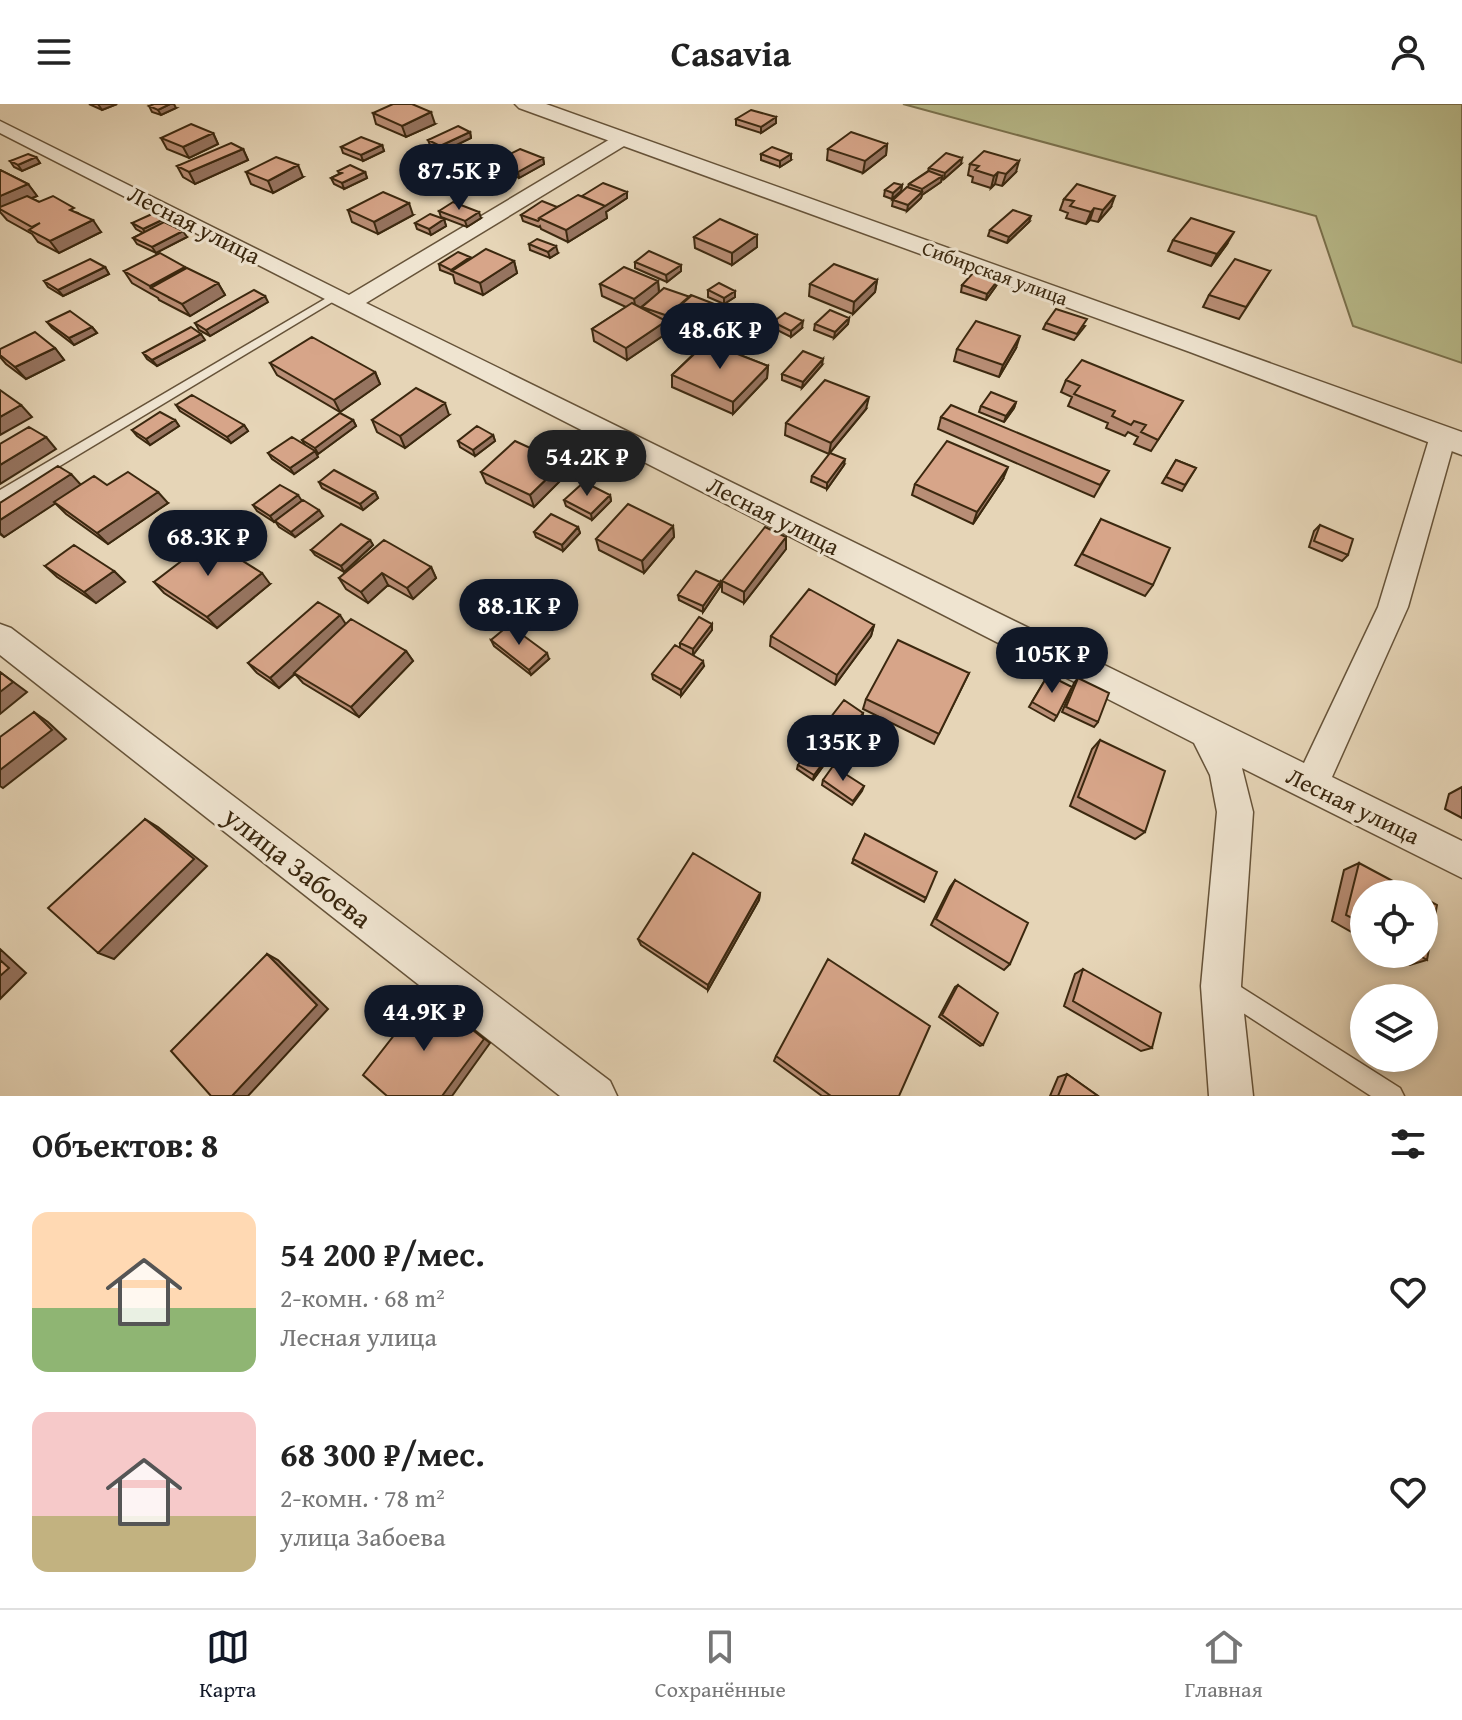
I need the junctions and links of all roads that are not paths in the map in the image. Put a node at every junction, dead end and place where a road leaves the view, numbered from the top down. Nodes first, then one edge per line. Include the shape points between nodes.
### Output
1 (526, 104) edge
2 (0, 126) edge
3 (623, 139) junction
4 (342, 300) junction
5 (1452, 440) edge
6 (0, 497) edge
7 (0, 637) edge
8 (1206, 733) junction
9 (1311, 785) junction
10 (1462, 860) edge
11 (1221, 986) junction
12 (595, 1096) edge
13 (1231, 1096) edge
14 (1392, 1096) edge

1 - 3 street, Сибирская улица
2 - 4 street, Лесная улица
3 - 4 street
3 - 5 street, Сибирская улица
4 - 6 lane
4 - 8 street, Лесная улица
5 - 9 street via 1393,607
7 - 12 street, улица Забоева
8 - 9 street, Лесная улица
8 - 11 street via 1227,772 1235,812
9 - 10 street, Лесная улица
11 - 13 street
11 - 14 lane

